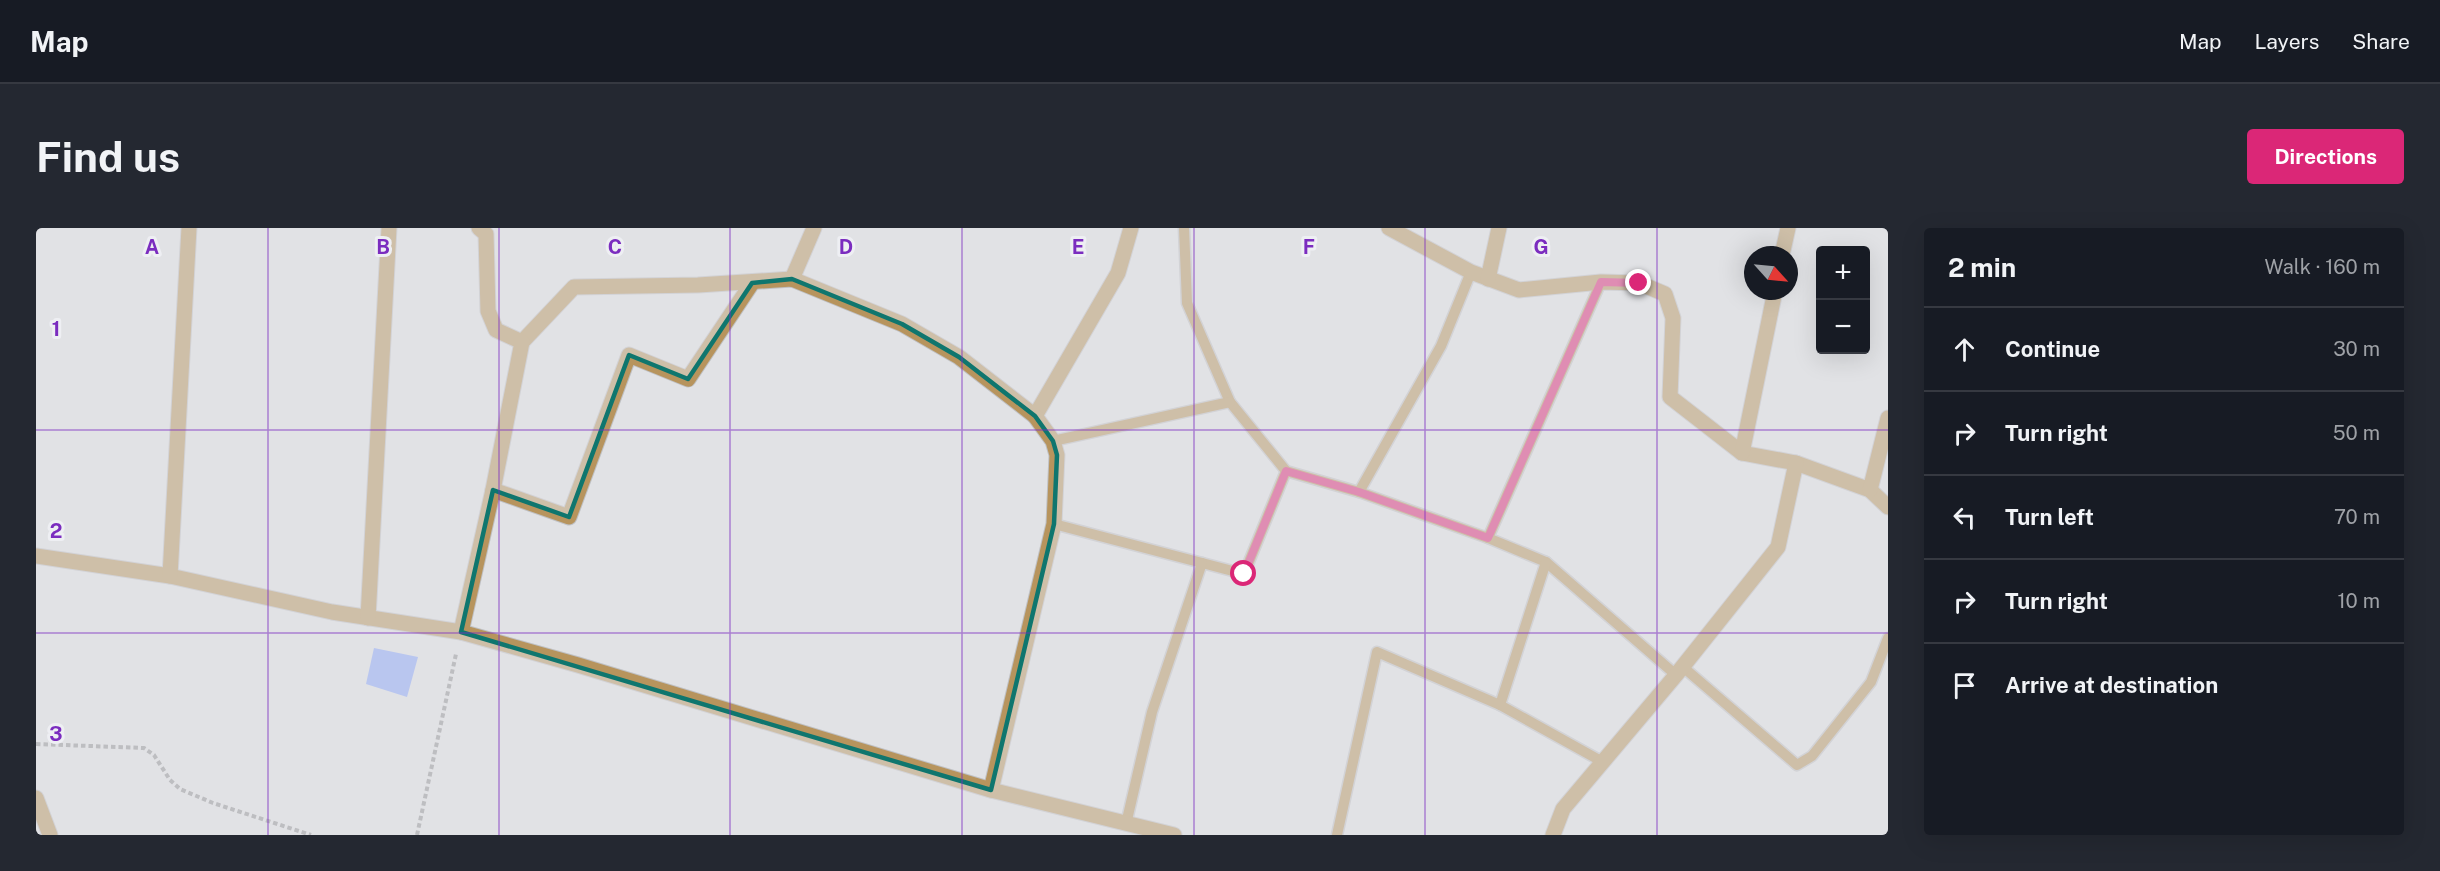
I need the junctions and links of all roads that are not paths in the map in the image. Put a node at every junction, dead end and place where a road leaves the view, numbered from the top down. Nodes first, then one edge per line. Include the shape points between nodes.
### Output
1 (189, 228) edge
2 (389, 228) edge
3 (479, 228) edge
4 (814, 228) edge
5 (1131, 228) edge
6 (1184, 228) edge
7 (1389, 228) edge
8 (1499, 228) edge
9 (1788, 228) edge
10 (1784, 246) edge
11 (1471, 272) junction
12 (792, 279) junction
13 (1488, 279) junction
14 (1601, 282) junction
15 (752, 283) junction
16 (1773, 300) edge
17 (522, 342) junction
18 (1230, 402) junction
19 (1035, 416) junction
20 (1888, 418) edge
21 (1053, 441) junction
22 (1742, 453) junction
23 (1796, 463) junction
24 (1286, 471) junction
25 (493, 490) junction
26 (1870, 490) junction
27 (1359, 492) junction
28 (1888, 507) edge
29 (1054, 524) junction
30 (1488, 538) junction
31 (36, 556) edge
32 (1546, 562) junction
33 (1202, 563) junction
34 (170, 576) junction
35 (368, 618) junction
36 (461, 632) junction
37 (1888, 638) edge
38 (1679, 671) junction
39 (1500, 705) junction
40 (1603, 762) junction
41 (991, 790) junction
42 (36, 798) edge
43 (1126, 824) junction
44 (1144, 831) edge
45 (50, 835) edge
46 (1174, 835) edge
47 (1337, 835) edge
48 (1553, 835) edge

1 - 34 street
2 - 35 street
3 - 17 street via 486,234 488,311 496,330
4 - 12 street
5 - 19 street via 1118,273
6 - 18 lane via 1187,303
7 - 11 street
8 - 13 street
9 - 10 street
11 - 13 street
11 - 27 lane via 1441,346
12 - 15 street
12 - 19 street via 902,324 959,357
13 - 14 street via 1519,290
14 - 22 street via 1639,283 1665,294 1673,318 1670,397
14 - 30 lane
15 - 17 street via 574,286
15 - 25 street via 688,379 629,355 569,517
16 - 22 street
17 - 25 street
18 - 21 lane
18 - 24 lane
19 - 21 street
20 - 26 street
21 - 29 street via 1057,455
22 - 23 street
23 - 26 street
23 - 38 street via 1778,547
24 - 27 lane
24 - 33 lane via 1244,574
25 - 36 street
26 - 28 street
27 - 30 lane
29 - 33 lane
29 - 41 street
30 - 32 lane
31 - 34 street
32 - 38 lane
32 - 39 lane
33 - 43 lane via 1152,712
34 - 35 street
35 - 36 street
36 - 41 street
37 - 38 lane via 1871,682 1812,756 1797,765
38 - 40 street
39 - 40 lane
39 - 47 lane via 1377,652
40 - 48 street via 1563,809
41 - 43 street
42 - 45 street
43 - 44 street
44 - 46 street

